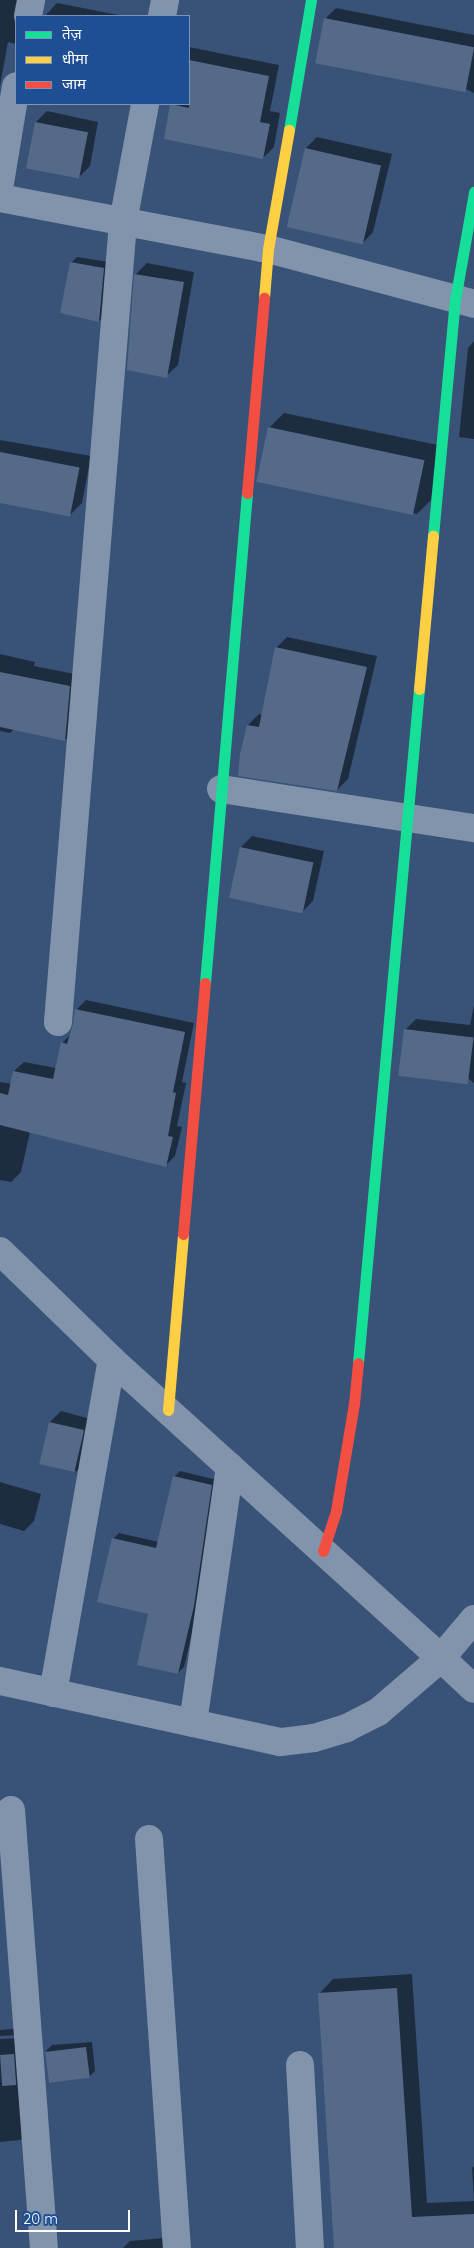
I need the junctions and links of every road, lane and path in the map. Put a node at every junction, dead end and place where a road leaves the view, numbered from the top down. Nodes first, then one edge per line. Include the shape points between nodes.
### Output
1 (31, 0) edge
2 (165, 0) edge
3 (311, 0) edge
4 (28, 15) edge
5 (162, 15) edge
6 (15, 92) edge
7 (145, 105) edge
8 (0, 183) edge
9 (474, 192) edge
10 (0, 198) edge
11 (123, 222) junction
12 (268, 249) junction
13 (465, 302) edge
14 (221, 789) junction
15 (409, 818) junction
16 (474, 828) edge
17 (58, 1022) dead end
18 (1, 1259) edge
19 (112, 1360) junction
20 (168, 1410) junction
21 (230, 1466) junction
22 (323, 1551) junction
23 (474, 1619) edge
24 (448, 1664) junction
25 (0, 1681) edge
26 (474, 1689) edge
27 (53, 1693) junction
28 (193, 1723) junction
29 (11, 1810) dead end
30 (150, 1839) dead end
31 (300, 2065) dead end
32 (44, 2248) edge
33 (177, 2248) edge
34 (310, 2248) edge

1 - 4 street
2 - 5 street
3 - 12 street
6 - 8 street
7 - 11 street
9 - 13 street
10 - 11 street
11 - 12 street
11 - 17 street
12 - 13 street
12 - 14 street
13 - 15 street
14 - 15 street
14 - 20 street
15 - 16 street
15 - 22 street via 354,1404 336,1511
18 - 19 street
19 - 20 street
19 - 27 street
20 - 21 street
21 - 22 street
21 - 28 street
22 - 24 street
23 - 24 street
24 - 26 street
24 - 28 street via 378,1712 347,1728 314,1738 280,1742
25 - 27 street
27 - 28 street
29 - 32 street
30 - 33 street
31 - 34 street

